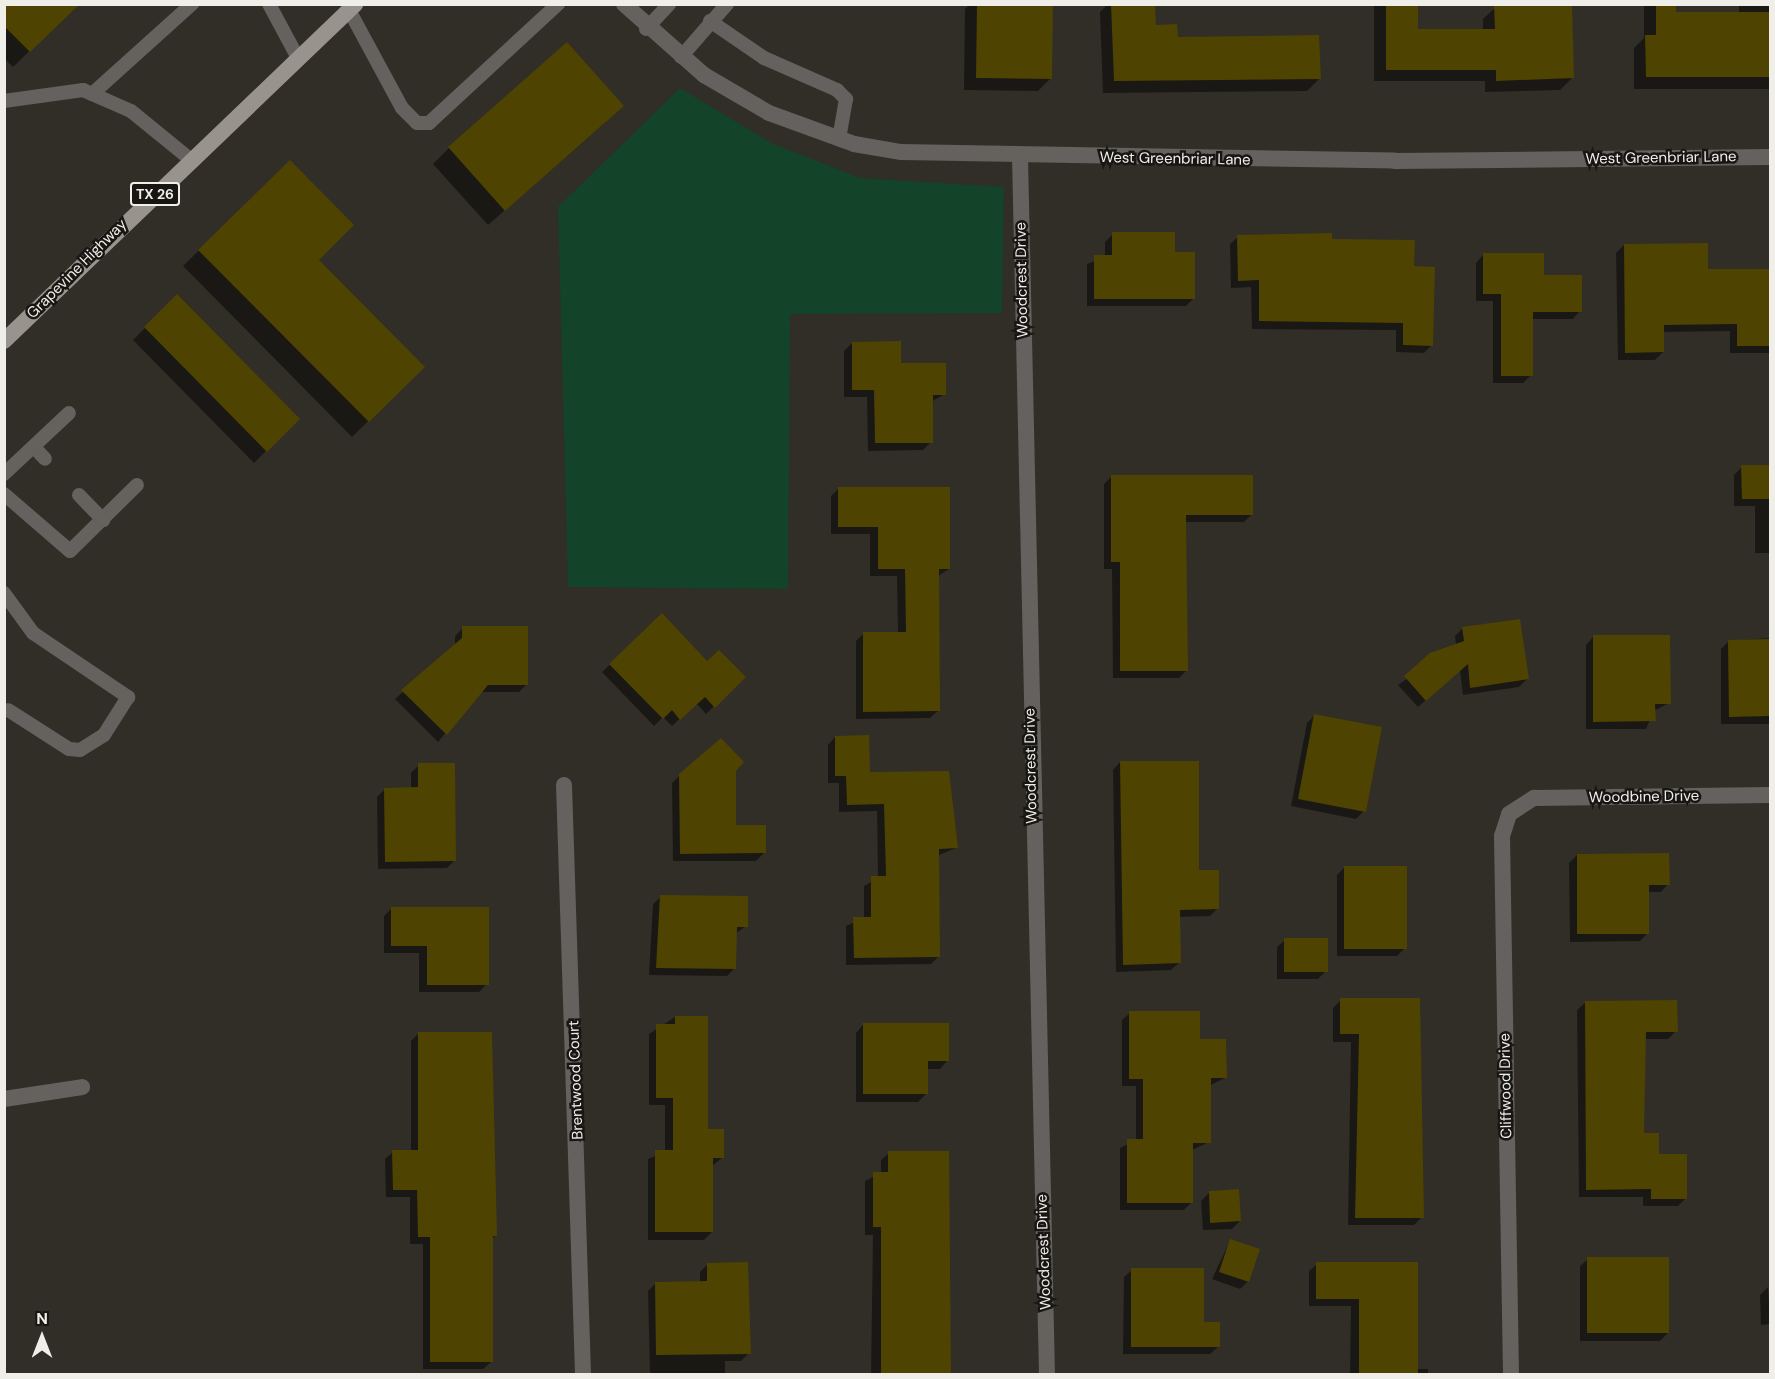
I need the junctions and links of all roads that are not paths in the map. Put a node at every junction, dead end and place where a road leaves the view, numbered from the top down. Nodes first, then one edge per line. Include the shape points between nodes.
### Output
1 (192, 4) edge
2 (269, 4) edge
3 (558, 4) edge
4 (624, 4) edge
5 (669, 4) edge
6 (727, 4) edge
7 (352, 7) edge
8 (710, 21) junction
9 (646, 29) junction
10 (303, 54) junction
11 (681, 57) junction
12 (92, 94) junction
13 (4, 101) edge
14 (839, 139) junction
15 (1020, 157) junction
16 (1770, 157) edge
17 (191, 160) junction
18 (4, 341) edge
19 (69, 413) dead end
20 (34, 447) junction
21 (45, 459) dead end
22 (4, 474) edge
23 (137, 485) dead end
24 (4, 494) edge
25 (79, 495) dead end
26 (103, 520) junction
27 (4, 594) edge
28 (9, 606) edge
29 (8, 710) dead end
30 (564, 785) dead end
31 (1770, 795) edge
32 (1519, 803) joint
33 (82, 1087) dead end
34 (4, 1099) edge
35 (583, 1374) edge
36 (1047, 1374) edge
37 (1511, 1374) edge

1 - 12 lane
2 - 10 lane
3 - 7 lane via 429,123 417,123 402,108
4 - 9 street, West Greenbriar Lane
5 - 9 lane
6 - 8 lane
7 - 10 main road, TX 26
8 - 11 lane
8 - 14 lane via 764,58 837,90 846,99
9 - 11 street, West Greenbriar Lane
10 - 17 main road, Grapevine Highway / TX 26
11 - 14 street, West Greenbriar Lane via 769,112
12 - 13 lane via 83,90
12 - 17 lane via 131,111
14 - 15 street, West Greenbriar Lane via 902,152
15 - 16 street, West Greenbriar Lane
15 - 36 street, Woodcrest Drive
17 - 18 main road, Grapevine Highway / TX 26
19 - 20 lane
20 - 21 lane
20 - 22 lane
23 - 26 lane
24 - 26 lane via 70,551
25 - 26 lane
27 - 28 lane
28 - 29 lane via 33,633 128,697 104,735 80,750 69,749
30 - 35 street, Brentwood Court
31 - 32 street, Woodbine Drive via 1534,798
32 - 37 street, Cliffwood Drive via 1502,836
33 - 34 street

